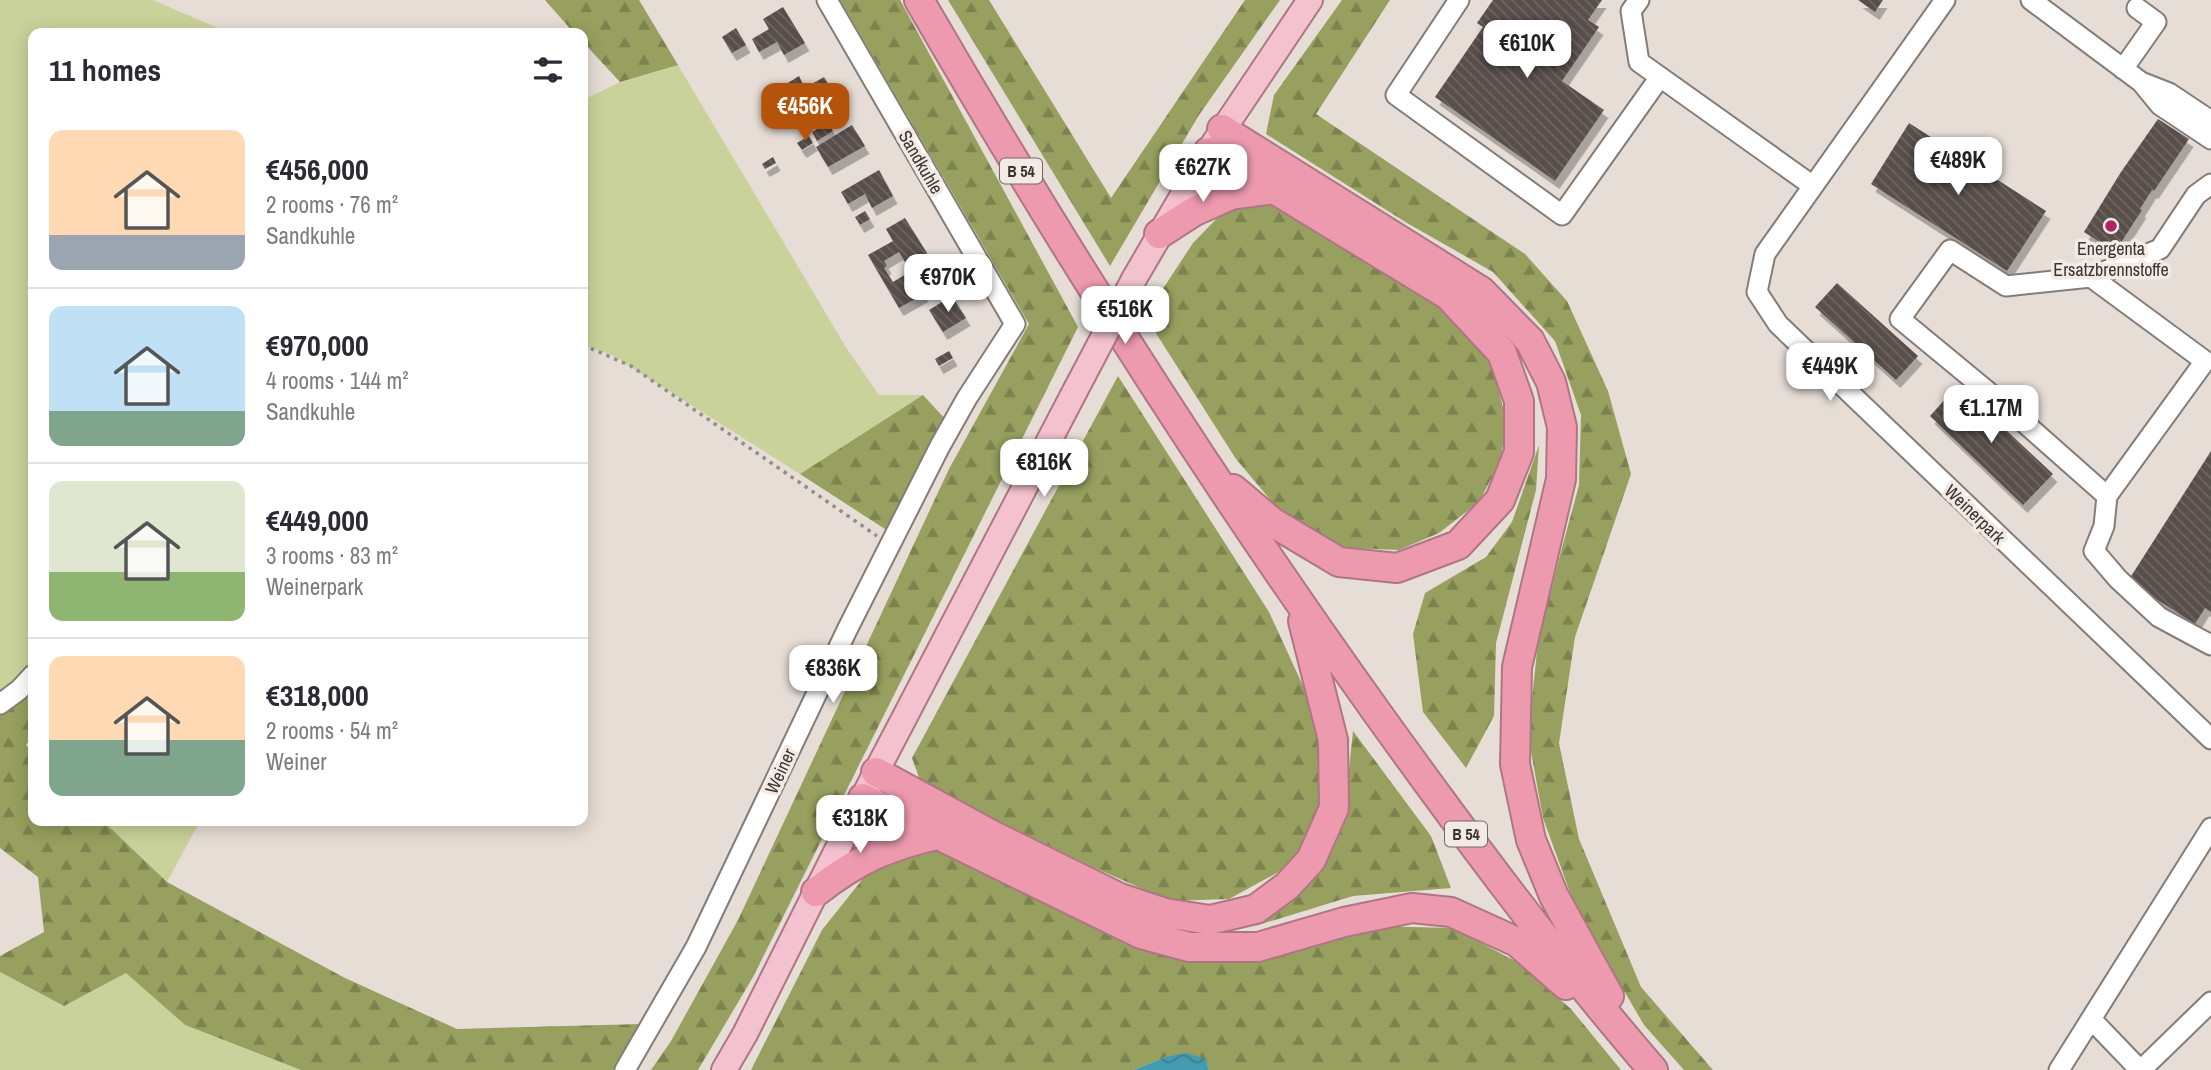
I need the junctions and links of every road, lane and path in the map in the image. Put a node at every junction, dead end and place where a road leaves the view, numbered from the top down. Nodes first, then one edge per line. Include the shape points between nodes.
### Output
1 (827, 0) edge
2 (919, 0) edge
3 (1310, 0) edge
4 (1459, 0) edge
5 (1639, 0) edge
6 (1945, 0) edge
7 (2031, 0) edge
8 (2137, 8) dead end
9 (2123, 69) junction
10 (1660, 77) junction
11 (2141, 82) junction
12 (2211, 121) edge
13 (2211, 139) edge
14 (1215, 141) junction
15 (2211, 184) edge
16 (1813, 186) junction
17 (1274, 188) junction
18 (1159, 234) junction
19 (2091, 277) junction
20 (1015, 324) joint
21 (588, 347) edge
22 (1208, 467) junction
23 (2107, 496) junction
24 (890, 545) junction
25 (1299, 605) junction
26 (2211, 645) edge
27 (28, 680) edge
28 (0, 704) edge
29 (2211, 739) edge
30 (876, 772) junction
31 (863, 798) junction
32 (2211, 828) edge
33 (940, 834) junction
34 (816, 892) junction
35 (2211, 1002) edge
36 (2091, 1019) junction
37 (1648, 1063) edge
38 (625, 1070) edge
39 (724, 1070) edge
40 (2059, 1070) edge
41 (2140, 1070) edge

1 - 20 street, Sandkuhle
2 - 22 highway, B 54 via 1068,249
3 - 14 main road
4 - 10 street via 1396,95 1562,215
5 - 10 street via 1632,11 1639,62
6 - 16 street, Weinerpark
7 - 9 street
8 - 9 street via 2156,22
9 - 11 street
10 - 16 street
11 - 12 street via 2169,93
11 - 13 street via 2160,105
14 - 17 highway
14 - 18 main road
14 - 37 highway via 1481,292 1530,341 1551,382 1562,427 1561,480 1517,667 1515,764 1531,840 1554,896
15 - 19 street via 2196,195 2160,249
16 - 29 street, Weinerpark via 1765,254 1757,292 1778,324
17 - 18 highway via 1231,195
17 - 22 highway via 1448,295 1502,353 1519,401 1519,452 1500,500 1458,545 1397,568 1339,562 1272,522
18 - 30 main road, bridge
19 - 23 street via 2205,361
19 - 23 street via 2006,286 1950,250 1900,319
20 - 24 street, Weiner via 967,398
21 - 24 path via 631,366
22 - 25 highway, B 54
23 - 26 street via 2104,526 2094,551 2159,617
24 - 38 street, Weiner via 696,947
25 - 30 highway via 1333,740 1334,808 1311,860 1256,909 1210,920 1165,913 1120,898
25 - 37 highway, B 54 via 1444,806
27 - 28 street
30 - 31 main road
31 - 33 highway
31 - 34 main road
32 - 36 street
33 - 34 highway via 869,856
33 - 37 highway via 1141,934 1189,947 1258,947 1412,908 1451,912 1517,942
34 - 39 main road
35 - 41 street
36 - 40 street
36 - 41 street

